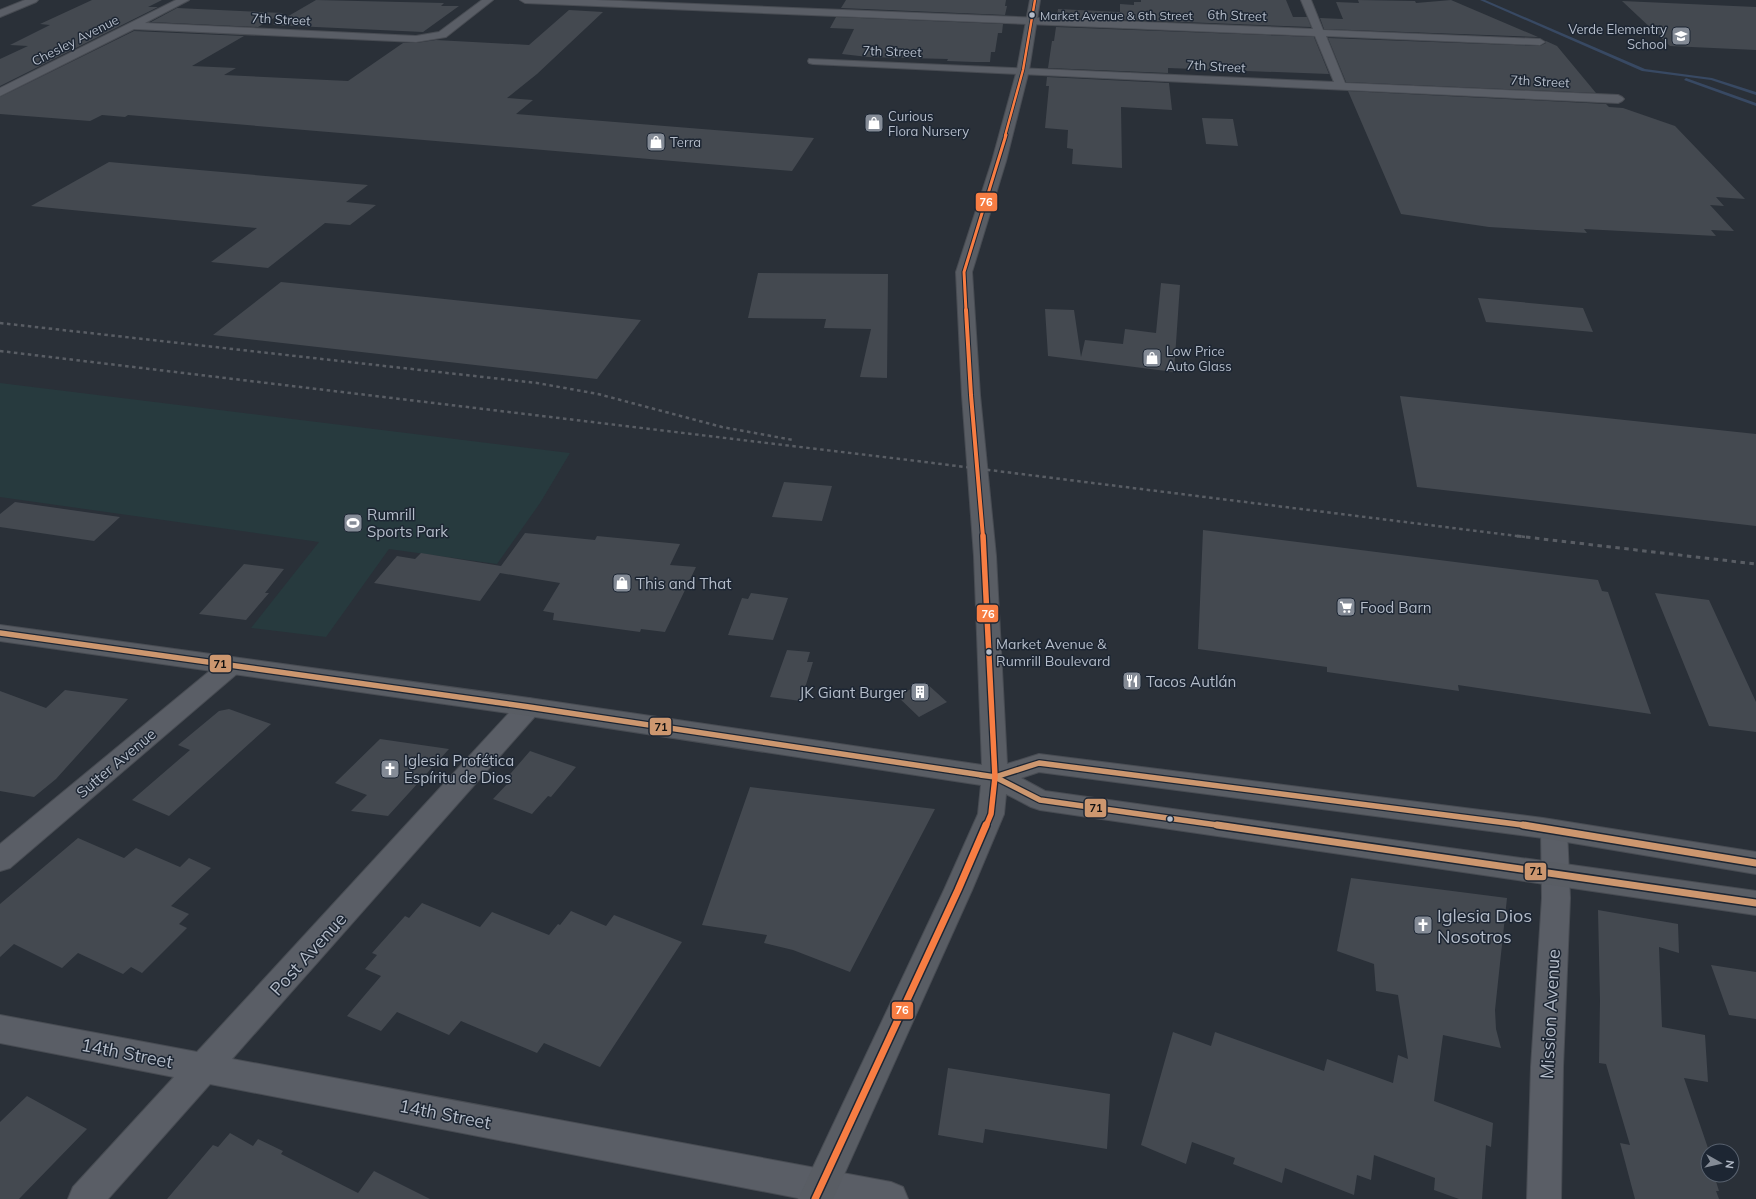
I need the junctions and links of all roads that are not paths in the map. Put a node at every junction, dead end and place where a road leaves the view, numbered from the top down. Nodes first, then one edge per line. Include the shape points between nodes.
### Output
1 (33, 0) edge
2 (184, 0) edge
3 (488, 0) edge
4 (525, 0) edge
5 (760, 0) edge
6 (1035, 0) edge
7 (1306, 0) edge
8 (754, 9) junction
9 (0, 14) edge
10 (1031, 20) junction
11 (133, 26) junction
12 (1319, 33) junction
13 (1540, 42) dead end
14 (813, 61) dead end
15 (1023, 70) junction
16 (1341, 86) junction
17 (0, 93) edge
18 (1618, 98) dead end
19 (0, 633) edge
20 (231, 666) junction
21 (529, 708) junction
22 (995, 777) junction
23 (1554, 830) junction
24 (0, 860) edge
25 (1756, 863) edge
26 (1555, 874) junction
27 (1756, 903) edge
28 (0, 1029) edge
29 (205, 1067) junction
30 (818, 1192) edge
31 (85, 1199) edge
32 (891, 1199) edge
33 (1544, 1199) edge

1 - 9 street
2 - 11 street, Chesley Avenue
3 - 11 street, 7th Street via 442,34 416,39
4 - 8 street, 6th Street
5 - 8 street
6 - 10 street
7 - 12 street
8 - 10 street, 6th Street
10 - 12 street, 6th Street
10 - 15 street
11 - 17 street, Chesley Avenue
12 - 13 street, 6th Street
12 - 16 street
14 - 15 street, 7th Street
15 - 16 street, 7th Street
15 - 22 street via 999,161 964,272 970,395 985,556
16 - 18 street, 7th Street
19 - 20 street
20 - 21 street
20 - 24 street, Sutter Avenue
21 - 22 street
21 - 29 street, Post Avenue
22 - 23 street via 1039,763
22 - 26 street via 1040,800
22 - 30 street via 991,814
23 - 25 street
23 - 26 street, Mission Avenue
26 - 27 street
26 - 33 street, Mission Avenue
28 - 29 street, 14th Street
29 - 30 street, 14th Street
29 - 31 street, Post Avenue
30 - 32 street, 14th Street

